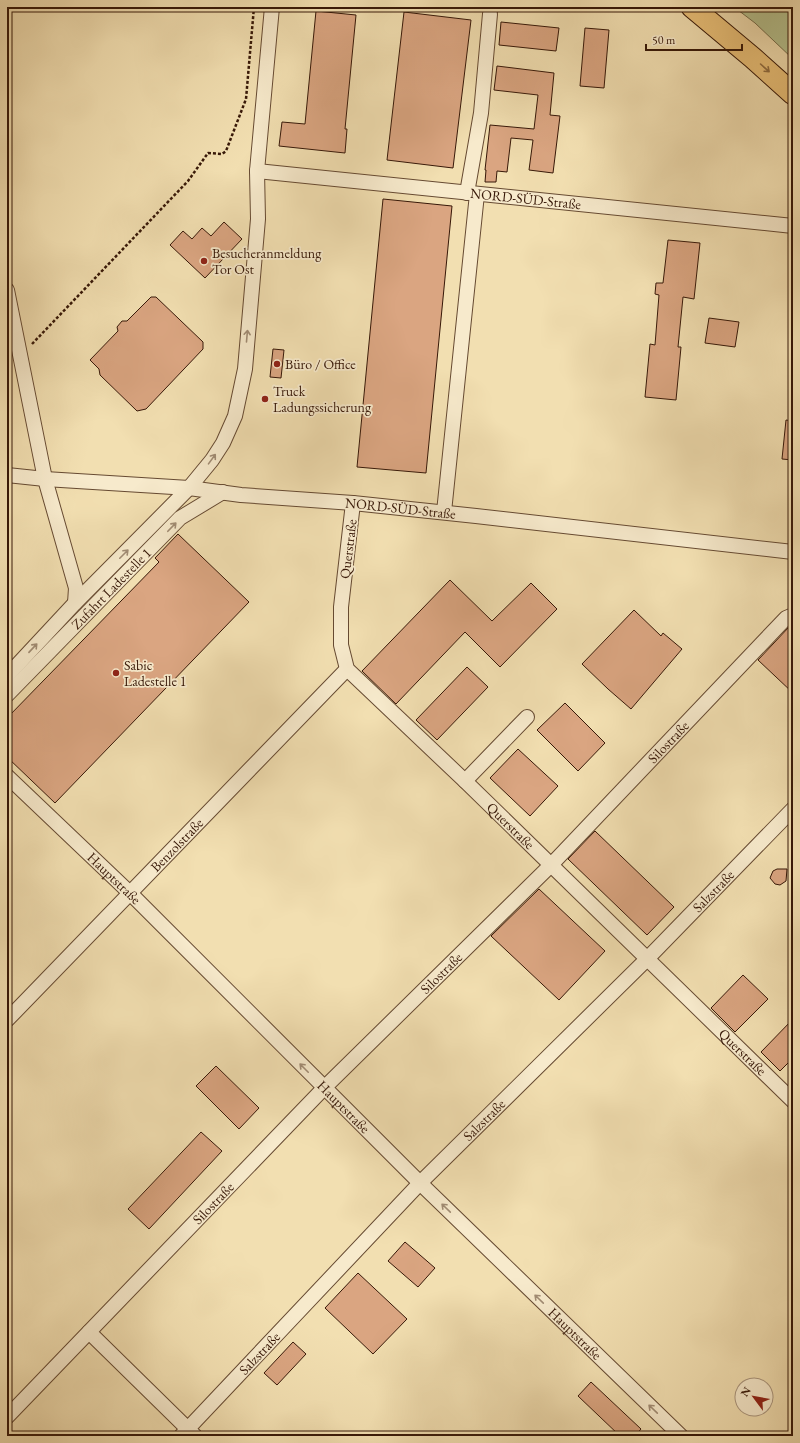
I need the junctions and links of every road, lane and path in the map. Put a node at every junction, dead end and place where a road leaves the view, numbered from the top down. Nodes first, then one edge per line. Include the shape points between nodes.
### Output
1 (254, 7) edge
2 (272, 7) edge
3 (692, 7) edge
4 (490, 14) dead end
5 (793, 94) edge
6 (257, 171) junction
7 (472, 193) junction
8 (793, 226) edge
9 (7, 290) edge
10 (22, 366) junction
11 (7, 475) edge
12 (45, 479) junction
13 (189, 488) junction
14 (223, 492) junction
15 (353, 503) junction
16 (444, 512) junction
17 (793, 552) edge
18 (74, 603) junction
19 (793, 615) edge
20 (347, 669) junction
21 (7, 676) edge
22 (7, 695) edge
23 (527, 717) dead end
24 (7, 776) edge
25 (465, 781) junction
26 (793, 810) edge
27 (551, 865) junction
28 (131, 894) junction
29 (647, 959) junction
30 (7, 1020) edge
31 (324, 1088) junction
32 (793, 1101) edge
33 (420, 1183) junction
34 (89, 1332) junction
35 (7, 1417) edge
36 (188, 1434) edge
37 (681, 1436) edge

1 - 10 path via 246,99 226,151 222,154 208,153 188,181 32,344 31,357
2 - 6 lane
3 -> 5 highway
4 - 7 lane
6 - 7 lane, NORD-SÜD-Straße
13 -> 6 lane via 223,444 235,416 245,369 258,219
7 - 8 lane, NORD-SÜD-Straße
7 - 16 lane
9 - 10 lane
10 - 12 lane
11 - 12 lane, NORD-SÜD-Straße
12 - 13 lane, NORD-SÜD-Straße
12 - 18 lane via 76,588
13 - 14 lane, NORD-SÜD-Straße
18 -> 13 lane
14 - 15 lane, NORD-SÜD-Straße
22 -> 14 lane, Zufahrt Ladestelle 1 via 180,518
15 - 16 lane, NORD-SÜD-Straße
15 - 20 lane, Querstraße via 341,607 341,645
16 - 17 lane, NORD-SÜD-Straße
21 -> 18 lane
19 - 27 lane, Silostraße via 786,618
20 - 25 lane, Querstraße
20 - 28 lane, Benzolstraße
23 - 25 lane
24 - 28 lane, Hauptstraße
25 - 27 lane, Querstraße
26 - 29 lane, Salzstraße
27 - 29 lane, Querstraße
27 - 31 lane, Silostraße
28 - 30 lane, Benzolstraße
31 -> 28 lane, Hauptstraße
29 - 32 lane, Querstraße
29 - 33 lane, Salzstraße
31 - 33 lane, Hauptstraße
31 - 34 lane, Silostraße
33 - 36 lane, Salzstraße
37 -> 33 lane, Hauptstraße
34 - 35 lane, Silostraße
34 - 36 lane

